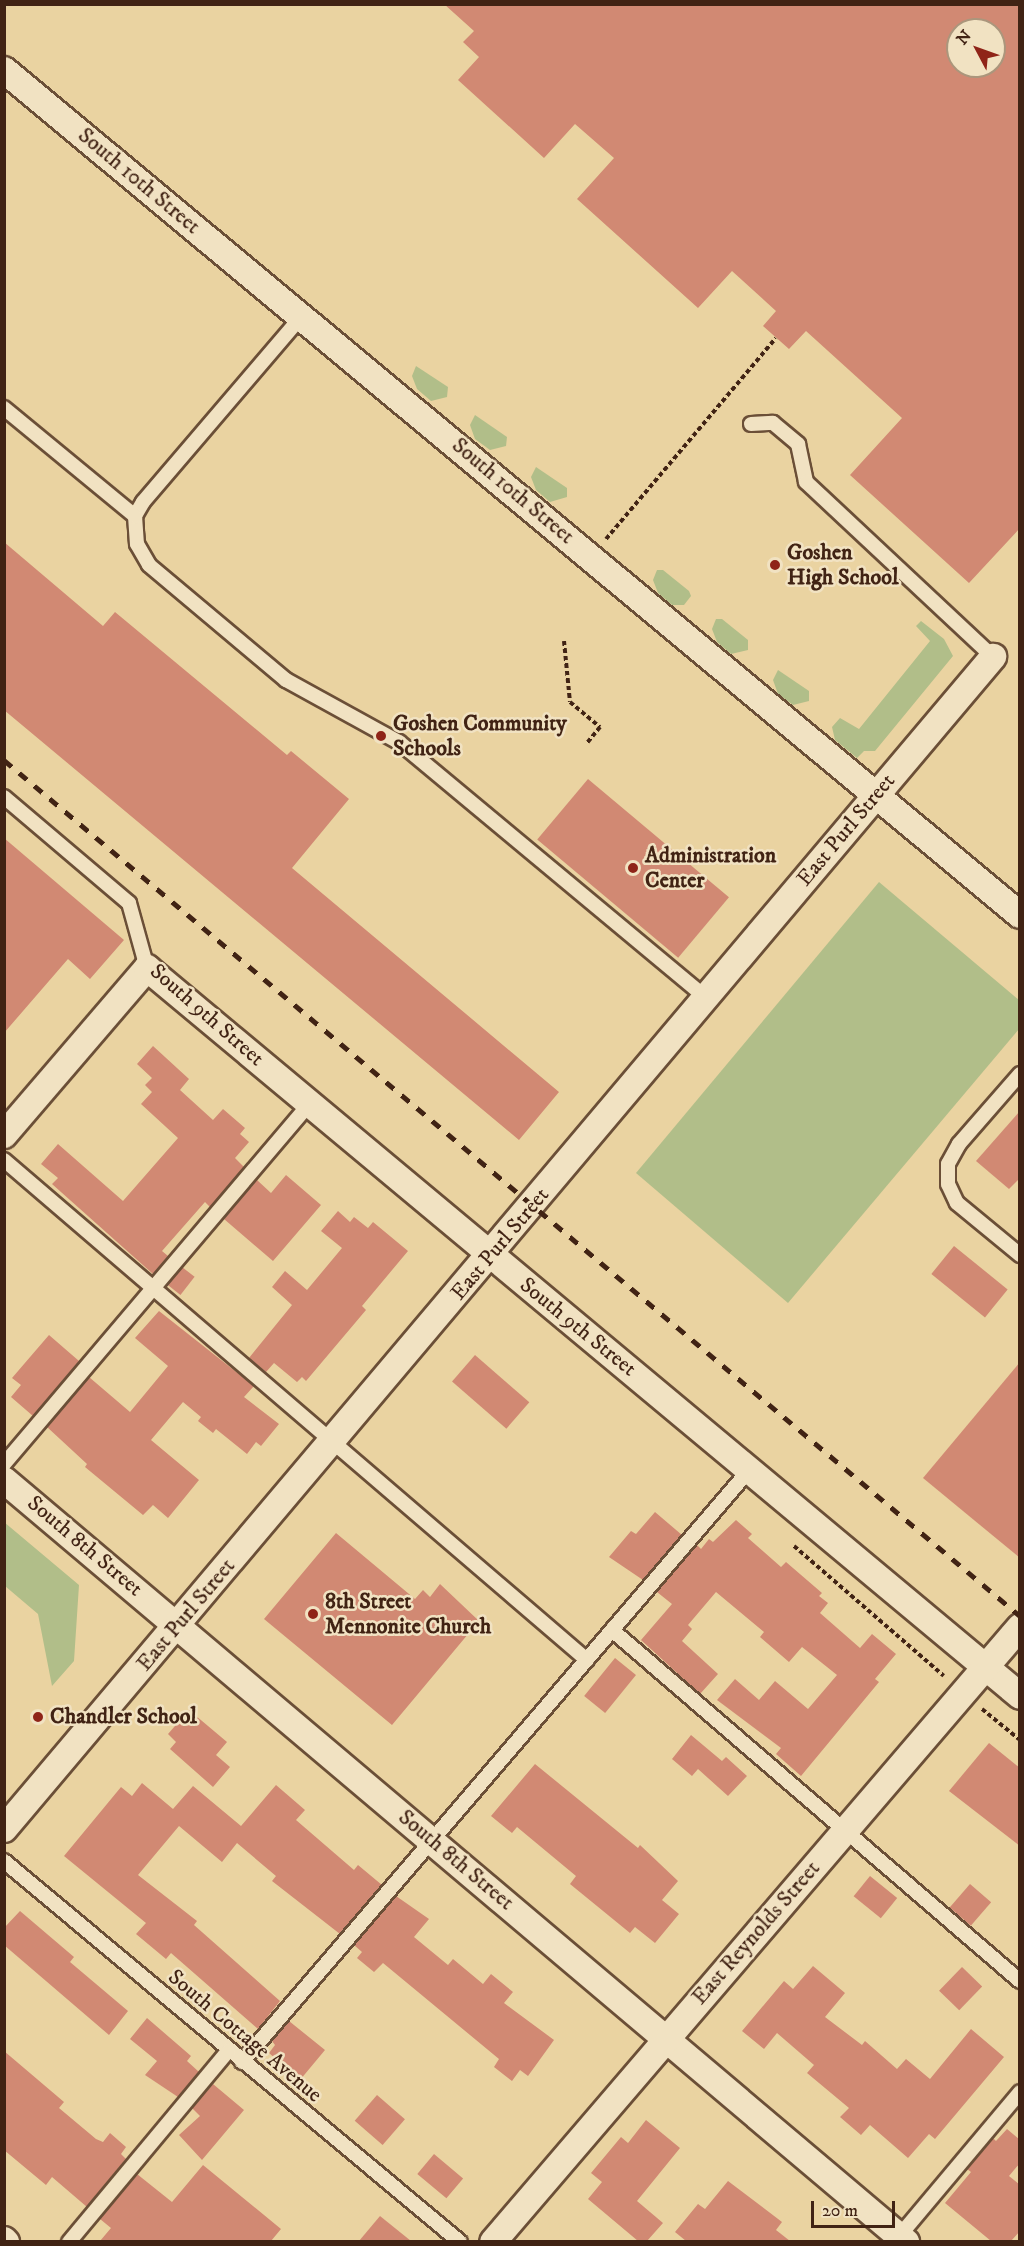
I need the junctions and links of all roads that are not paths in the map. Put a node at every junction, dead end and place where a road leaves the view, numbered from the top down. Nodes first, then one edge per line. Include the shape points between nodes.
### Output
1 (4, 70) edge
2 (301, 317) junction
3 (4, 408) edge
4 (752, 424) dead end
5 (135, 516) junction
6 (993, 657) joint
7 (875, 795) junction
8 (4, 797) edge
9 (1020, 915) edge
10 (147, 968) junction
11 (705, 997) junction
12 (1020, 1074) edge
13 (310, 1103) junction
14 (4, 1135) edge
15 (4, 1160) edge
16 (490, 1255) junction
17 (1020, 1255) edge
18 (155, 1286) junction
19 (334, 1441) junction
20 (4, 1464) edge
21 (750, 1469) junction
22 (4, 1480) edge
23 (178, 1624) junction
24 (1020, 1626) edge
25 (612, 1630) junction
26 (587, 1660) junction
27 (985, 1668) junction
28 (1020, 1696) edge
29 (4, 1829) edge
30 (844, 1833) junction
31 (433, 1842) junction
32 (4, 1861) edge
33 (1020, 1981) edge
34 (666, 2036) junction
35 (228, 2051) junction
36 (242, 2062) junction
37 (1020, 2092) edge
38 (900, 2240) edge
39 (69, 2241) edge
40 (460, 2241) edge
41 (493, 2241) edge

1 - 2 street, South 10th Street
2 - 5 lane via 153,487
2 - 7 street, South 10th Street
3 - 5 lane
4 - 6 lane via 773,423 798,444 806,482
5 - 11 lane via 137,544 149,565 286,680 399,742
6 - 7 street, East Purl Street
7 - 9 street, South 10th Street
7 - 11 street, East Purl Street
8 - 10 lane, South 9th Street via 129,903
10 - 13 street, South 9th Street
10 - 14 street
11 - 16 street, East Purl Street
12 - 17 lane via 958,1144 948,1164 948,1184 957,1203
13 - 16 street, South 9th Street
13 - 18 lane
15 - 18 lane
16 - 19 street, East Purl Street
16 - 21 street, South 9th Street
18 - 19 lane
18 - 20 lane
19 - 23 street, East Purl Street
19 - 26 lane
21 - 25 lane
21 - 27 street, South 9th Street
22 - 23 street, South 8th Street
23 - 29 street, East Purl Street
23 - 31 street, South 8th Street
24 - 27 street, East Reynolds Street
25 - 26 lane
25 - 30 lane
26 - 31 lane
27 - 28 street, South 9th Street
27 - 30 street, East Reynolds Street
30 - 33 lane
30 - 34 street, East Reynolds Street
31 - 34 street, South 8th Street
31 - 36 lane
32 - 35 lane, South Cottage Avenue
34 - 38 street, South 8th Street
34 - 41 street, East Reynolds Street
35 - 36 lane, South Cottage Avenue
35 - 39 lane
36 - 40 lane, South Cottage Avenue
37 - 38 lane

